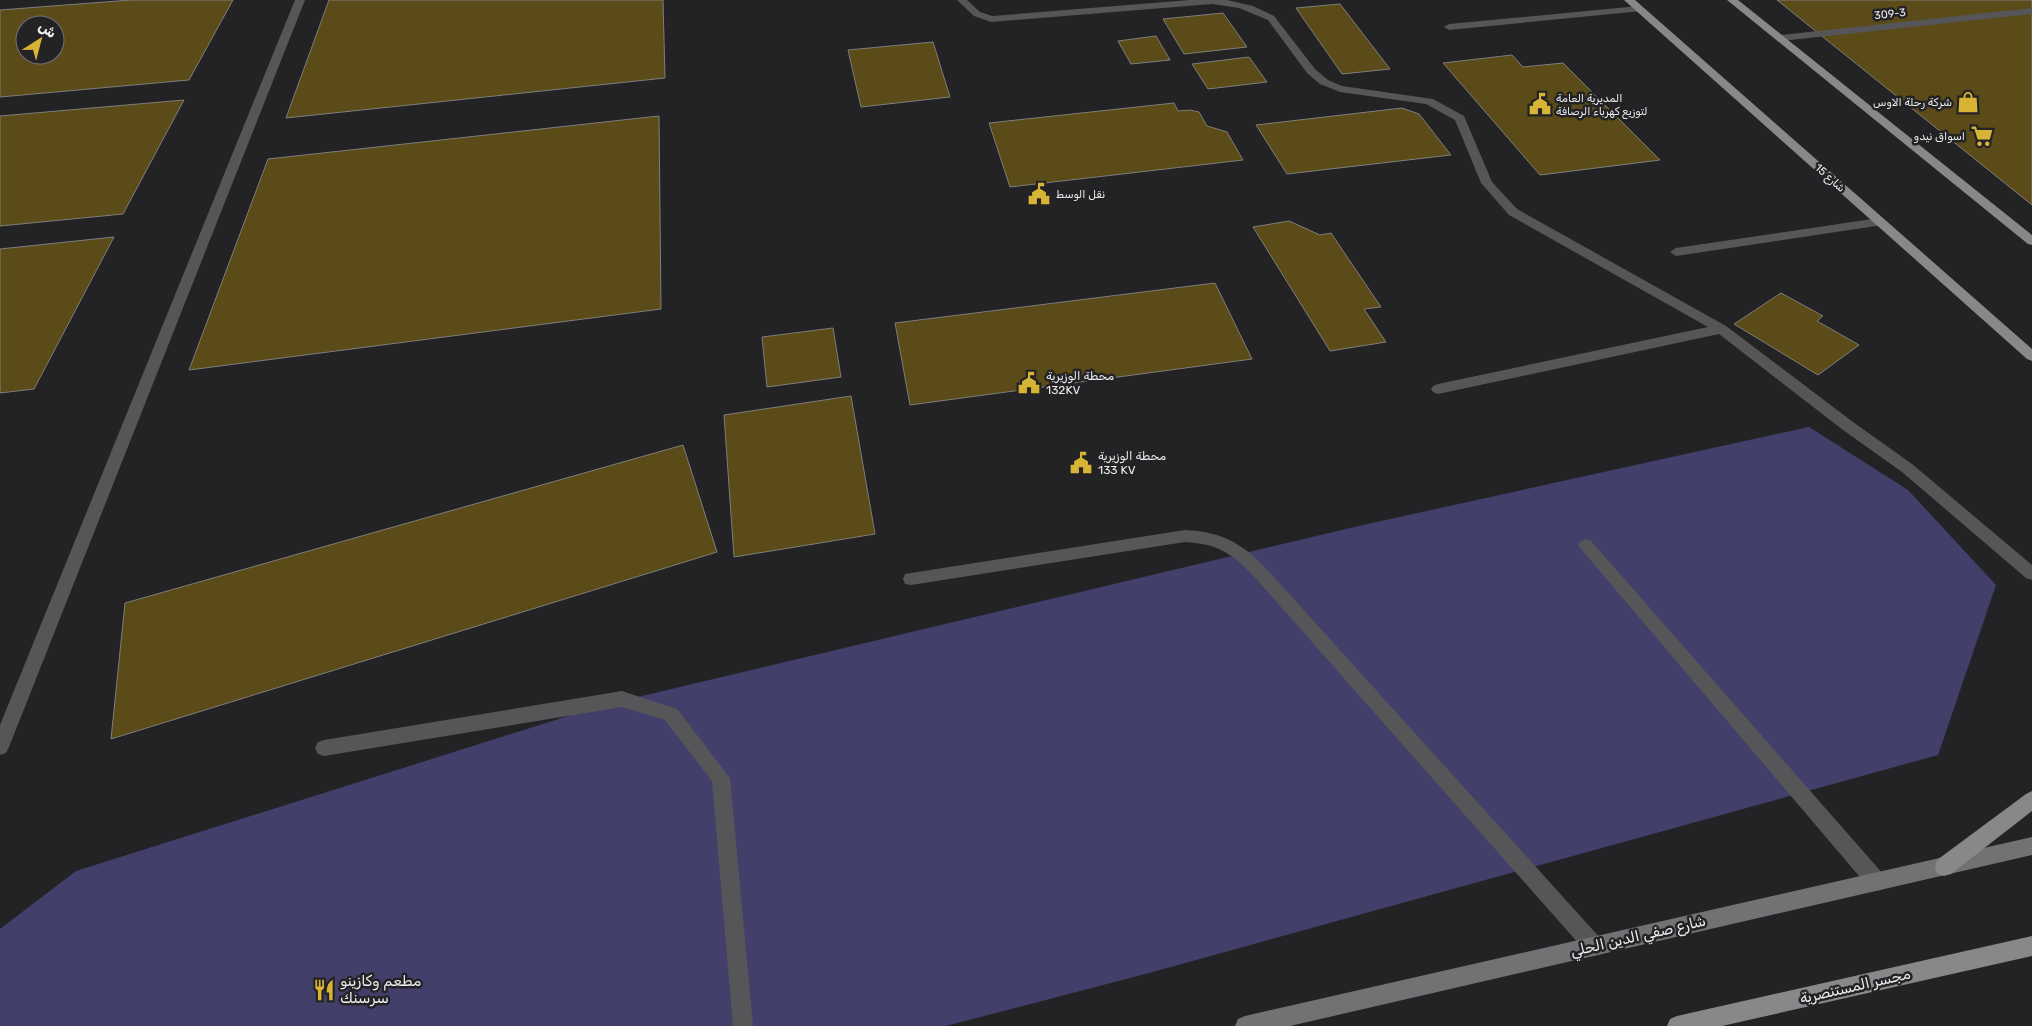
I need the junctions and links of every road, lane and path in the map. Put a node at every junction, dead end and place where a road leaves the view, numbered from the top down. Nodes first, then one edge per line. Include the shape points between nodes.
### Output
1 (300, 0) edge
2 (962, 0) edge
3 (1629, 0) edge
4 (1732, 0) edge
5 (1639, 9) junction
6 (2032, 11) edge
7 (1448, 27) dead end
8 (1781, 38) junction
9 (1879, 222) junction
10 (2032, 241) edge
11 (1676, 252) dead end
12 (1721, 329) junction
13 (2019, 344) junction
14 (2032, 356) edge
15 (2032, 365) edge
16 (1438, 389) dead end
17 (1586, 544) dead end
18 (2032, 574) edge
19 (911, 579) dead end
20 (0, 746) edge
21 (324, 748) dead end
22 (2032, 800) edge
23 (2032, 846) edge
24 (1944, 867) junction
25 (1877, 882) junction
26 (1594, 946) junction
27 (2032, 946) edge
28 (744, 1026) edge
29 (1245, 1026) edge
30 (1678, 1026) edge

1 - 20 street
2 - 12 street via 977,14 991,19 1212,1 1230,2 1263,13 1271,18 1311,72 1324,82 1340,89 1429,101 1460,118 1487,184 1513,212
3 - 5 main road, شارع 15
4 - 8 main road
5 - 7 street
5 - 9 main road, شارع 15
6 - 8 street, 309-3
8 - 10 main road
9 - 11 street
9 - 13 main road, شارع 15
12 - 16 street
12 - 18 street via 1907,468
13 - 14 main road, شارع 15
13 - 15 main road
17 - 25 street
19 - 26 street via 1185,536 1225,542 1256,568
21 - 28 street via 622,699 671,714 722,778
22 - 24 main road
23 - 24 street, شارع صفي الدين الحلي
24 - 25 street, شارع صفي الدين الحلي
25 - 26 street, شارع صفي الدين الحلي
26 - 29 street, شارع صفي الدين الحلي
27 - 30 main road, مجسر المستنصرية

